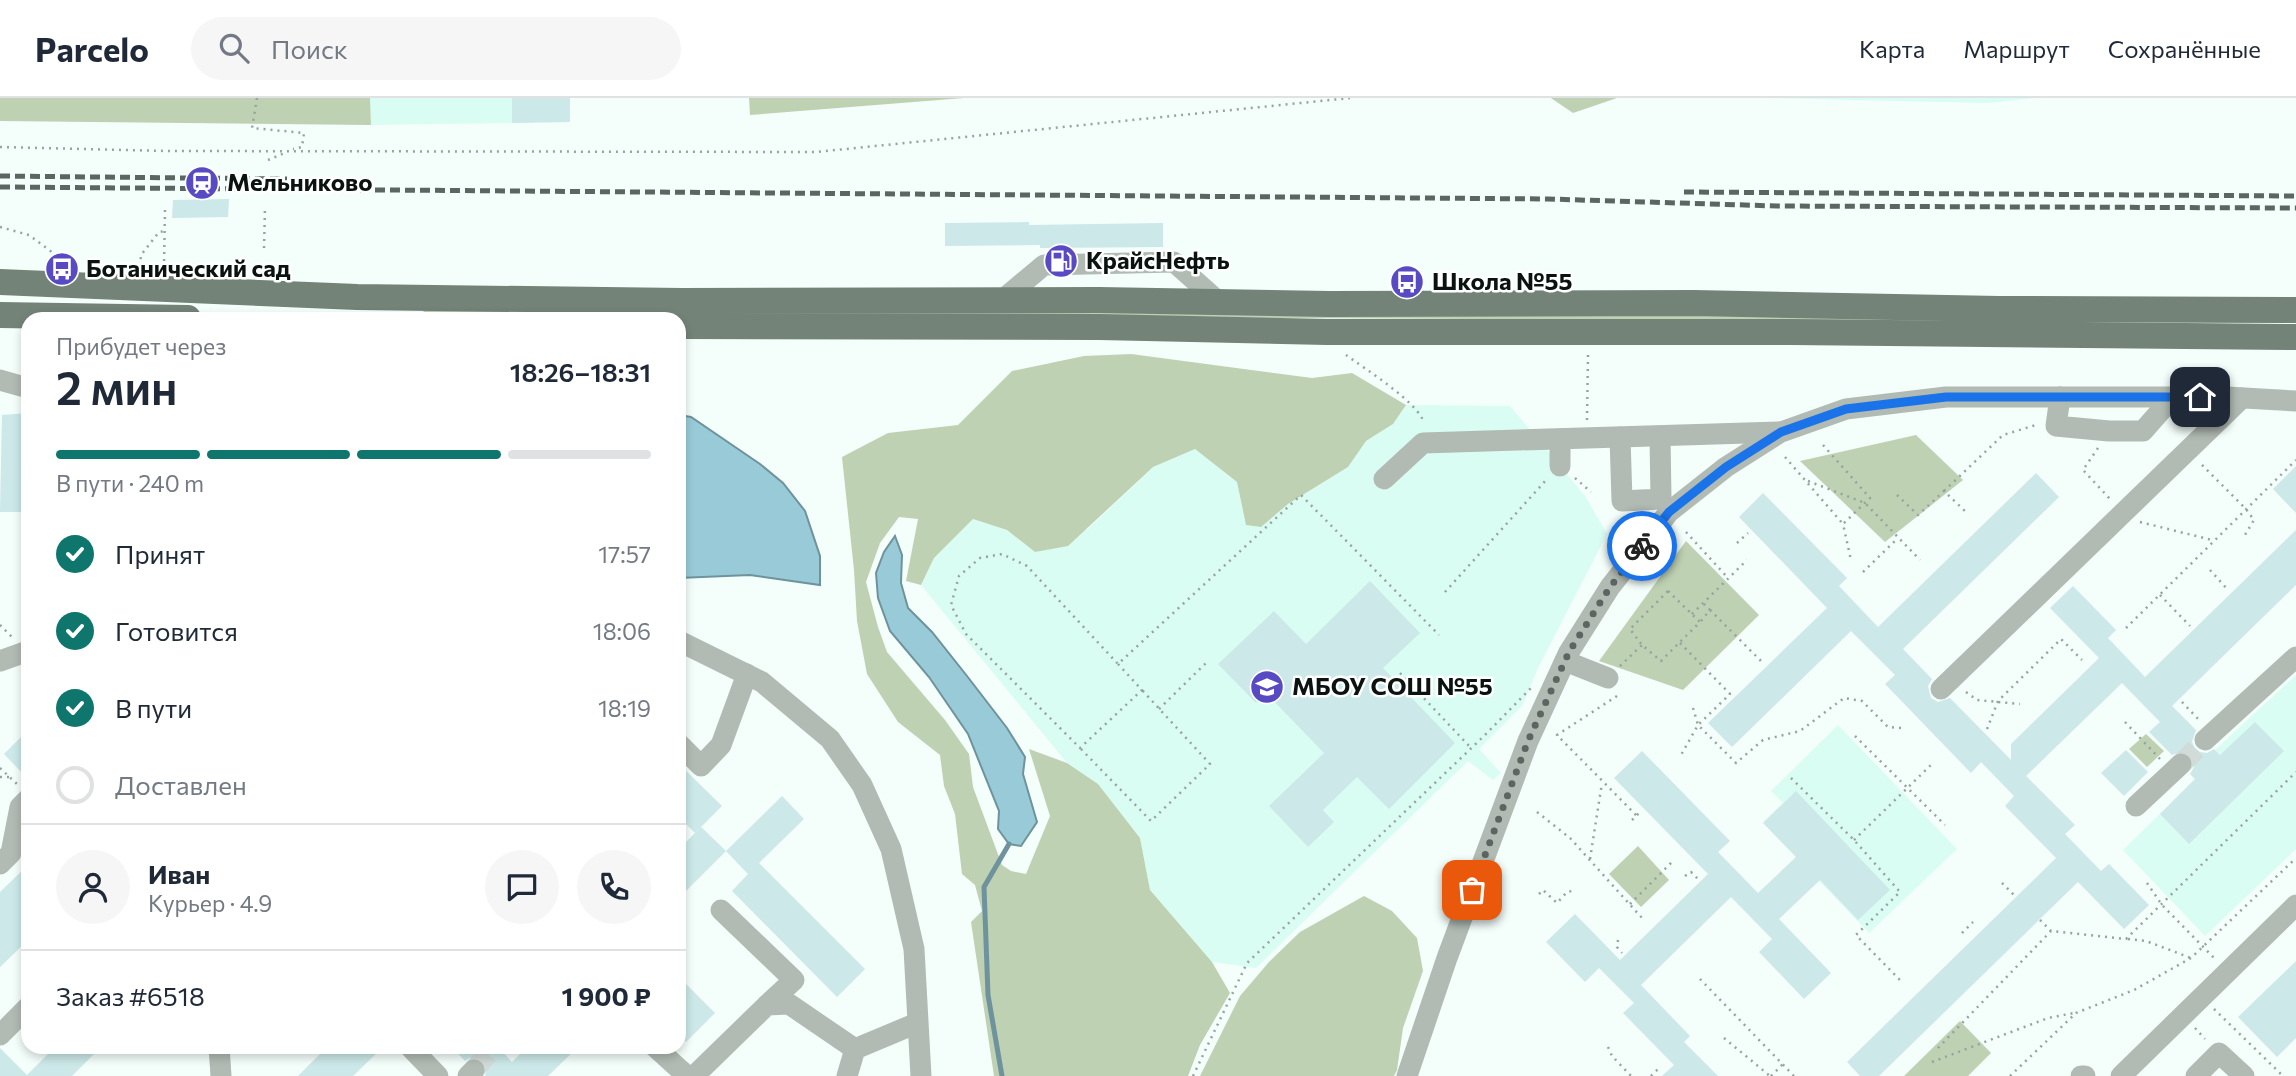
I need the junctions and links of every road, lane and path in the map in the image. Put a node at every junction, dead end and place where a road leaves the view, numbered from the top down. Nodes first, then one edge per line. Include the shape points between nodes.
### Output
1 (257, 98) edge
2 (1350, 98) edge
3 (0, 146) edge
4 (290, 150) junction
5 (268, 160) dead end
6 (165, 206) dead end
7 (265, 208) dead end
8 (0, 227) edge
9 (165, 231) junction
10 (264, 248) dead end
11 (164, 265) dead end
12 (140, 267) dead end
13 (74, 268) dead end
14 (0, 282) edge
15 (186, 291) junction
16 (1001, 301) junction
17 (1219, 302) junction
18 (2296, 310) edge
19 (185, 312) edge
20 (0, 315) edge
21 (21, 315) edge
22 (686, 326) edge
23 (2296, 337) edge
24 (1341, 351) dead end
25 (0, 380) edge
26 (1588, 381) dead end
27 (21, 386) edge
28 (2060, 397) junction
29 (2173, 397) junction
30 (2242, 398) junction
31 (2296, 401) edge
32 (2042, 421) dead end
33 (2109, 431) junction
34 (1781, 432) junction
35 (1660, 436) junction
36 (1620, 437) junction
37 (1586, 438) junction
38 (1560, 439) junction
39 (1428, 443) junction
40 (1823, 445) dead end
41 (1785, 457) dead end
42 (2296, 460) edge
43 (1560, 466) junction
44 (2203, 466) dead end
45 (1384, 479) dead end
46 (1808, 481) junction
47 (1944, 491) junction
48 (1591, 492) dead end
49 (1897, 495) dead end
50 (1865, 503) junction
51 (2246, 509) junction
52 (1968, 513) dead end
53 (2124, 513) junction
54 (1843, 524) junction
55 (1686, 532) dead end
56 (1748, 533) dead end
57 (2245, 535) dead end
58 (1898, 538) junction
59 (2214, 540) junction
60 (1737, 543) dead end
61 (1747, 559) dead end
62 (1851, 560) dead end
63 (1920, 560) dead end
64 (2210, 570) dead end
65 (1863, 572) dead end
66 (1728, 578) junction
67 (2228, 590) dead end
68 (1445, 592) dead end
69 (2160, 595) junction
70 (1703, 603) junction
71 (1710, 610) junction
72 (1692, 614) junction
73 (1700, 622) junction
74 (2190, 626) dead end
75 (2126, 628) dead end
76 (1439, 635) dead end
77 (1680, 643) junction
78 (686, 644) edge
79 (1642, 645) junction
80 (21, 654) edge
81 (2296, 657) edge
82 (1628, 658) dead end
83 (2082, 660) dead end
84 (0, 661) edge
85 (1565, 661) junction
86 (1206, 663) dead end
87 (1763, 663) dead end
88 (1118, 664) junction
89 (747, 674) junction
90 (1400, 674) dead end
91 (1534, 684) dead end
92 (1614, 686) joint
93 (1941, 689) dead end
94 (1142, 690) junction
95 (1967, 693) dead end
96 (1998, 701) junction
97 (2182, 702) dead end
98 (2020, 704) dead end
99 (1693, 708) dead end
100 (1159, 709) junction
101 (2125, 722) dead end
102 (1698, 724) junction
103 (1901, 728) dead end
104 (1987, 729) dead end
105 (1855, 736) dead end
106 (2209, 737) joint
107 (1080, 748) junction
108 (1471, 748) junction
109 (686, 751) edge
110 (1681, 755) dead end
111 (1934, 762) dead end
112 (0, 768) edge
113 (2176, 768) joint
114 (2296, 772) edge
115 (0, 777) edge
116 (9, 777) junction
117 (1791, 778) dead end
118 (1602, 782) junction
119 (1908, 788) junction
120 (21, 790) edge
121 (21, 802) edge
122 (2136, 806) dead end
123 (1538, 812) dead end
124 (1640, 812) dead end
125 (1637, 816) junction
126 (1632, 820) dead end
127 (1945, 825) dead end
128 (1854, 840) junction
129 (2296, 858) edge
130 (1590, 859) junction
131 (1672, 862) dead end
132 (0, 864) edge
133 (1685, 876) dead end
134 (1698, 879) dead end
135 (2002, 883) dead end
136 (2147, 883) dead end
137 (1572, 891) dead end
138 (1539, 894) dead end
139 (2016, 897) dead end
140 (1629, 905) junction
141 (2162, 905) junction
142 (2296, 905) edge
143 (722, 910) dead end
144 (1642, 918) dead end
145 (2039, 920) dead end
146 (1973, 922) dead end
147 (2051, 931) junction
148 (1962, 933) dead end
149 (2126, 939) junction
150 (1618, 940) dead end
151 (2204, 948) junction
152 (1622, 953) dead end
153 (2211, 955) dead end
154 (2191, 958) junction
155 (1700, 979) dead end
156 (1900, 980) dead end
157 (767, 1005) junction
158 (2209, 1005) dead end
159 (2076, 1013) junction
160 (21, 1014) edge
161 (917, 1023) junction
162 (2195, 1028) dead end
163 (0, 1035) edge
164 (1724, 1038) dead end
165 (2211, 1045) dead end
166 (1608, 1047) dead end
167 (1938, 1048) dead end
168 (855, 1049) junction
169 (220, 1054) edge
170 (417, 1054) edge
171 (663, 1054) edge
172 (1932, 1062) dead end
173 (1783, 1064) junction
174 (1659, 1068) dead end
175 (221, 1076) edge
176 (438, 1076) edge
177 (687, 1076) edge
178 (694, 1076) edge
179 (847, 1076) edge
180 (921, 1076) edge
181 (1193, 1076) edge
182 (1407, 1076) edge
183 (1631, 1076) edge
184 (1651, 1076) edge
185 (1771, 1076) edge
186 (1794, 1076) edge
187 (2010, 1076) edge
188 (2121, 1076) edge
189 (2196, 1076) edge
190 (2244, 1076) edge
191 (2283, 1076) edge

1 - 4 path via 252,128 304,133 302,147
2 - 4 path via 816,152
3 - 4 path
4 - 5 path
6 - 9 path
7 - 10 path
8 - 13 path via 29,235
9 - 11 path
9 - 12 path via 159,232 141,255
14 - 15 main road
15 - 16 main road via 538,300
15 - 19 street
16 - 17 main road
16 - 17 street via 1044,265 1174,262
17 - 18 main road
20 - 21 main road
22 - 23 main road
24 - 39 path via 1397,392 1422,417
25 - 27 street
26 - 37 path
28 - 29 street
28 - 33 street via 2056,426
28 - 34 street via 1946,397 1846,409
29 - 30 street
29 - 33 street via 2143,431
30 - 31 street
30 - 53 street
32 - 47 path via 2003,435
33 - 53 path via 2083,470
34 - 35 street
34 - 85 street via 1669,512 1610,587
35 - 36 street
35 - 36 street via 1661,499 1622,501
36 - 37 street
37 - 38 street
38 - 39 street
38 - 43 street
39 - 45 street
40 - 50 path via 1870,498
41 - 46 path
42 - 51 path
43 - 48 path
43 - 68 path
44 - 51 path
46 - 50 path
46 - 54 path
47 - 49 path via 1918,515
47 - 52 path
50 - 54 path
50 - 58 path
51 - 57 path via 2254,520
51 - 59 path
53 - 59 path
53 - 93 street
54 - 62 path
55 - 66 path
56 - 60 path
58 - 63 path
58 - 65 path
59 - 69 path
61 - 66 path
64 - 67 path
66 - 70 path
69 - 74 path
69 - 75 path
70 - 71 path
70 - 72 path
71 - 73 path
71 - 87 path
72 - 73 path
72 - 79 path via 1668,591 1630,629
73 - 77 path
76 - 88 path via 1301,495
77 - 79 path via 1661,661
77 - 102 path via 1730,694
78 - 89 street
79 - 82 path
80 - 84 street
81 - 106 street
83 - 96 path via 2061,639
85 - 92 street
85 - 182 street via 1528,741
86 - 100 path
88 - 94 path
88 - 107 path via 1027,566 1002,554 980,558 959,576 951,605 966,634
89 - 109 street via 721,745 701,766
89 - 161 street via 830,739 862,785 891,849 914,949
90 - 108 path
91 - 108 path
92 - 118 path via 1557,735
94 - 100 path
94 - 107 path
95 - 96 path via 1977,700
96 - 98 path
96 - 104 path
97 - 106 path
99 - 102 path
100 - 107 path via 1210,764 1151,821
101 - 113 path
102 - 103 path via 1736,763 1763,740 1801,731 1844,698 1862,701 1888,727
102 - 110 path
105 - 119 path
108 - 181 path via 1247,963
111 - 119 path
112 - 116 path
113 - 122 street
114 - 141 path
115 - 116 path
116 - 120 path
117 - 128 path
118 - 125 path
118 - 130 path
119 - 127 path
119 - 128 path
121 - 132 street via 11,853
123 - 130 path
124 - 125 path
125 - 126 path
128 - 156 path via 1900,892 1856,935
129 - 151 path
130 - 140 path
131 - 140 path
133 - 134 path via 1691,872
135 - 139 path
136 - 141 path
137 - 138 path via 1557,903 1543,890
140 - 144 path
141 - 149 path
141 - 151 path
142 - 188 street
143 - 157 street via 794,980
145 - 147 path
146 - 148 path
147 - 149 path
147 - 167 path
149 - 154 path via 2146,941
150 - 152 path via 1616,947
151 - 153 path
151 - 154 path
154 - 159 path via 2134,990
155 - 173 path
157 - 168 street via 789,1004
157 - 178 street
158 - 191 path
159 - 172 path via 2048,1018
159 - 187 path
160 - 163 street
161 - 168 street
161 - 180 street
162 - 165 path
164 - 185 path
166 - 183 path
168 - 179 street
169 - 175 street
170 - 176 street
171 - 177 street
173 - 185 path
173 - 186 path
174 - 184 path
189 - 190 street via 2219,1053

